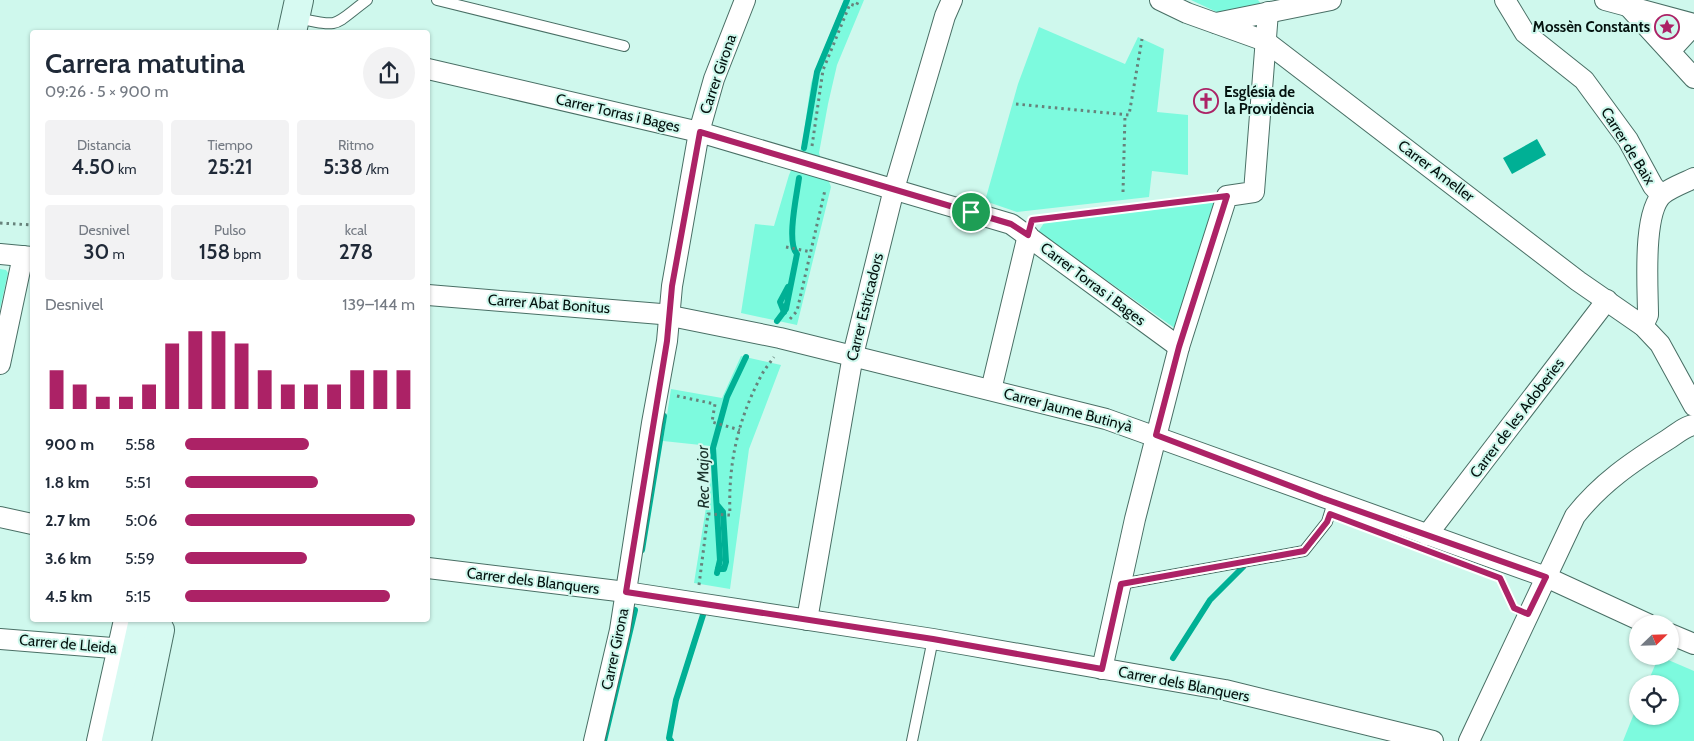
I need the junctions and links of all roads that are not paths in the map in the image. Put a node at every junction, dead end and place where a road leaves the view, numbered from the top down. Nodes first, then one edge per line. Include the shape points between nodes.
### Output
1 (367, 0) edge
2 (436, 0) edge
3 (745, 0) edge
4 (952, 0) edge
5 (1160, 0) edge
6 (1331, 0) edge
7 (1505, 0) edge
8 (1605, 0) edge
9 (1628, 6) junction
10 (1268, 12) junction
11 (296, 17) edge
12 (1216, 23) junction
13 (1694, 24) edge
14 (1265, 41) junction
15 (624, 46) dead end
16 (1670, 51) junction
17 (430, 69) edge
18 (1694, 78) edge
19 (700, 132) junction
20 (1694, 178) edge
21 (894, 189) junction
22 (1661, 195) junction
23 (1028, 235) junction
24 (0, 254) edge
25 (28, 256) edge
26 (430, 295) edge
27 (1606, 300) junction
28 (670, 317) junction
29 (1643, 326) junction
30 (1179, 347) junction
31 (853, 355) junction
32 (0, 364) edge
33 (991, 390) junction
34 (1694, 406) edge
35 (1694, 425) edge
36 (1156, 435) junction
37 (1334, 502) junction
38 (0, 517) edge
39 (30, 524) edge
40 (1426, 535) junction
41 (430, 568) edge
42 (1546, 577) junction
43 (1121, 584) junction
44 (626, 592) junction
45 (1629, 615) edge
46 (807, 620) junction
47 (124, 622) edge
48 (142, 622) edge
49 (162, 622) edge
50 (1679, 638) edge
51 (0, 639) edge
52 (933, 639) junction
53 (1694, 644) edge
54 (128, 649) junction
55 (1102, 669) junction
56 (140, 730) edge
57 (97, 741) edge
58 (116, 741) edge
59 (594, 741) edge
60 (912, 741) edge
61 (1434, 741) edge
62 (1469, 741) edge

1 - 11 lane via 333,25
2 - 15 lane
3 - 19 street, Carrer Girona via 714,79
4 - 21 street, Carrer Estricadors
5 - 12 street, Carrer Ameller
6 - 10 street
7 - 22 street, Carrer de Baix via 1525,33 1584,80 1628,140
8 - 9 street
9 - 13 street
9 - 16 street
10 - 12 street
10 - 14 street
12 - 14 street, Carrer Ameller
13 - 16 street
14 - 27 street, Carrer Ameller
14 - 30 street via 1254,192 1227,196
16 - 18 street
17 - 19 street, Carrer Torras i Bages
19 - 21 street, Carrer Torras i Bages
19 - 28 street, Carrer Girona via 672,286
20 - 22 street
21 - 23 street, Carrer Torras i Bages via 1011,224
21 - 31 street, Carrer Estricadors
22 - 29 street, Carrer de Baix via 1653,212 1648,243 1648,315
23 - 30 street, Carrer Torras i Bages
23 - 33 street
24 - 25 street
25 - 32 street
26 - 28 street, Carrer Abat Bonitus via 614,309
27 - 29 street, Carrer Ameller
27 - 40 street, Carrer de les Adoberies
28 - 31 street, Carrer Jaume Butinyà
28 - 44 street, Carrer Girona
29 - 34 street, Carrer Ameller via 1660,344
30 - 36 street
31 - 33 street, Carrer Jaume Butinyà
31 - 46 street, Carrer Estricadors
33 - 36 street, Carrer Jaume Butinyà
35 - 42 street via 1634,461 1592,495 1575,516
36 - 37 street, Carrer Jaume Butinyà
36 - 43 street
37 - 40 street, Carrer Jaume Butinyà
37 - 43 lane via 1327,522 1304,551
38 - 39 street
40 - 42 street, Carrer Jaume Butinyà
41 - 44 street, Carrer dels Blanquers
42 - 45 street, Carrer Jaume Butinyà
42 - 62 street
43 - 55 street
44 - 46 street, Carrer dels Blanquers
44 - 59 street, Carrer Girona
46 - 52 street, Carrer dels Blanquers
47 - 54 street
48 - 54 main road
49 - 56 main road
50 - 53 street
51 - 54 street, Carrer de Lleida
52 - 55 street, Carrer dels Blanquers
52 - 60 lane
54 - 56 street via 144,666 136,706
54 - 57 street
54 - 58 main road
55 - 61 street, Carrer dels Blanquers via 1225,690

